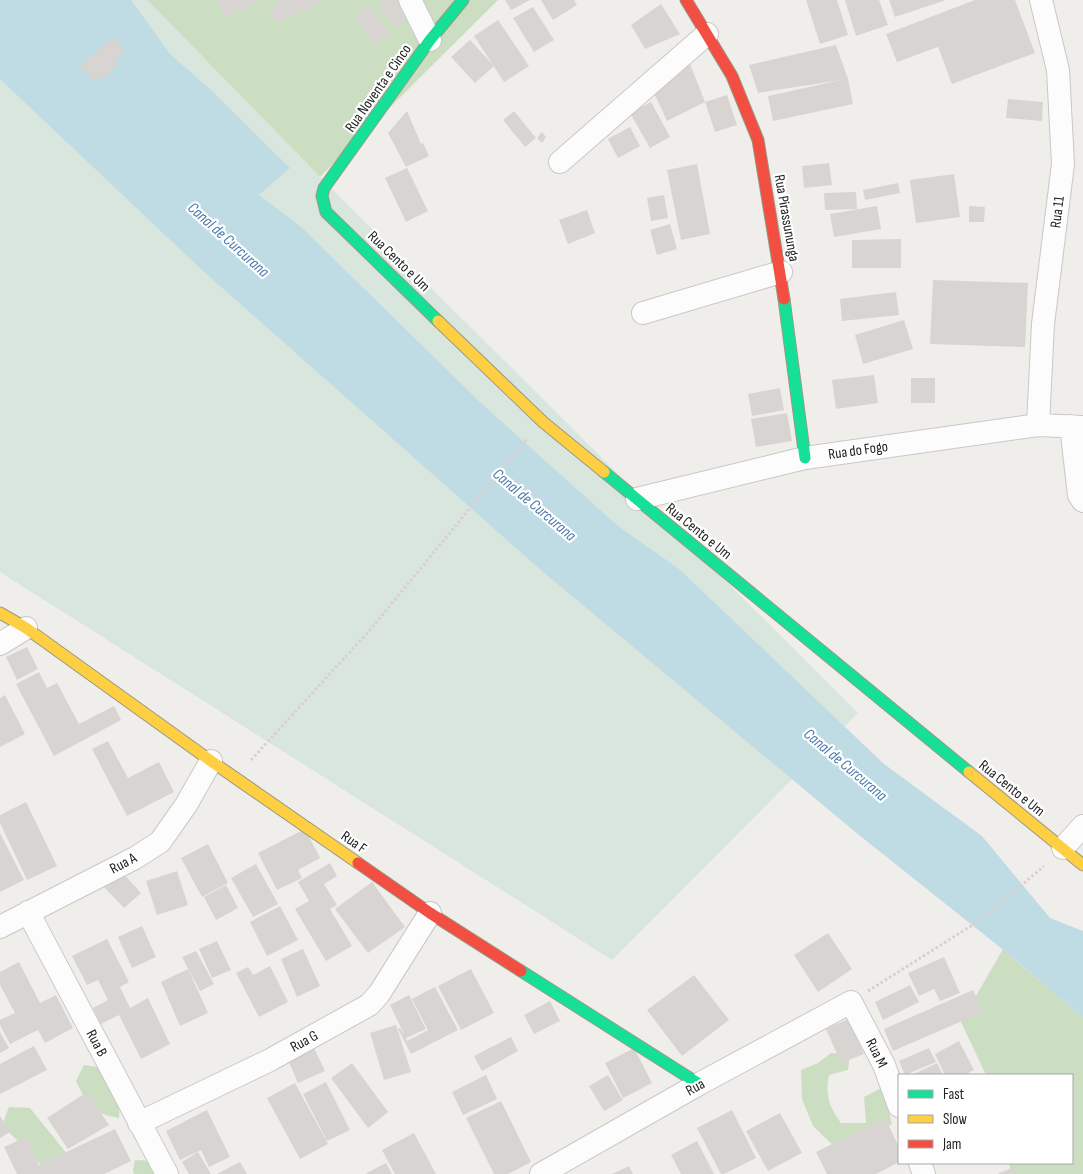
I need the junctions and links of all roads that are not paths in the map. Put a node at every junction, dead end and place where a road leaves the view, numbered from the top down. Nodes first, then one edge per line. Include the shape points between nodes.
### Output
1 (410, 0) edge
2 (463, 0) edge
3 (686, 0) edge
4 (1041, 0) edge
5 (707, 34) junction
6 (430, 40) junction
7 (560, 162) dead end
8 (322, 196) joint
9 (781, 272) junction
10 (643, 314) dead end
11 (1038, 425) junction
12 (1077, 427) edge
13 (805, 458) junction
14 (637, 499) junction
15 (1083, 502) edge
16 (0, 613) edge
17 (26, 628) junction
18 (0, 644) edge
19 (211, 761) junction
20 (1083, 826) edge
21 (1063, 848) junction
22 (1083, 865) edge
23 (28, 912) junction
24 (430, 913) junction
25 (0, 927) edge
26 (851, 1002) joint
27 (700, 1084) junction
28 (898, 1103) edge
29 (139, 1123) junction
30 (167, 1174) edge
31 (541, 1174) edge

1 - 6 street
2 - 6 street, Rua Noventa e Cinco
3 - 5 street, Rua Pirassununga
4 - 11 street, Rua 11 via 1058,70 1063,164 1043,324
5 - 7 street
5 - 9 street, Rua Pirassununga via 732,76 758,140
6 - 8 street, Rua Noventa e Cinco via 324,188
8 - 14 street, Rua Cento e Um via 326,212 543,422
9 - 10 street
9 - 13 street, Rua Pirassununga
11 - 12 street, Rua do Fogo
11 - 13 street, Rua do Fogo
12 - 15 street via 1078,495
13 - 14 street, Rua do Fogo
14 - 21 street, Rua Cento e Um
16 - 17 street, Rua F
17 - 18 street
17 - 19 street, Rua F
19 - 23 street, Rua A via 160,842
19 - 24 street, Rua F
20 - 21 street
21 - 22 street, Rua Cento e Um
23 - 25 street, Rua A
23 - 29 street, Rua B
24 - 27 street, Rua F
24 - 29 street, Rua G via 369,1005 270,1060
26 - 27 street, Rua
26 - 28 street, Rua M via 884,1066
27 - 31 street, Rua
29 - 30 street, Rua B

